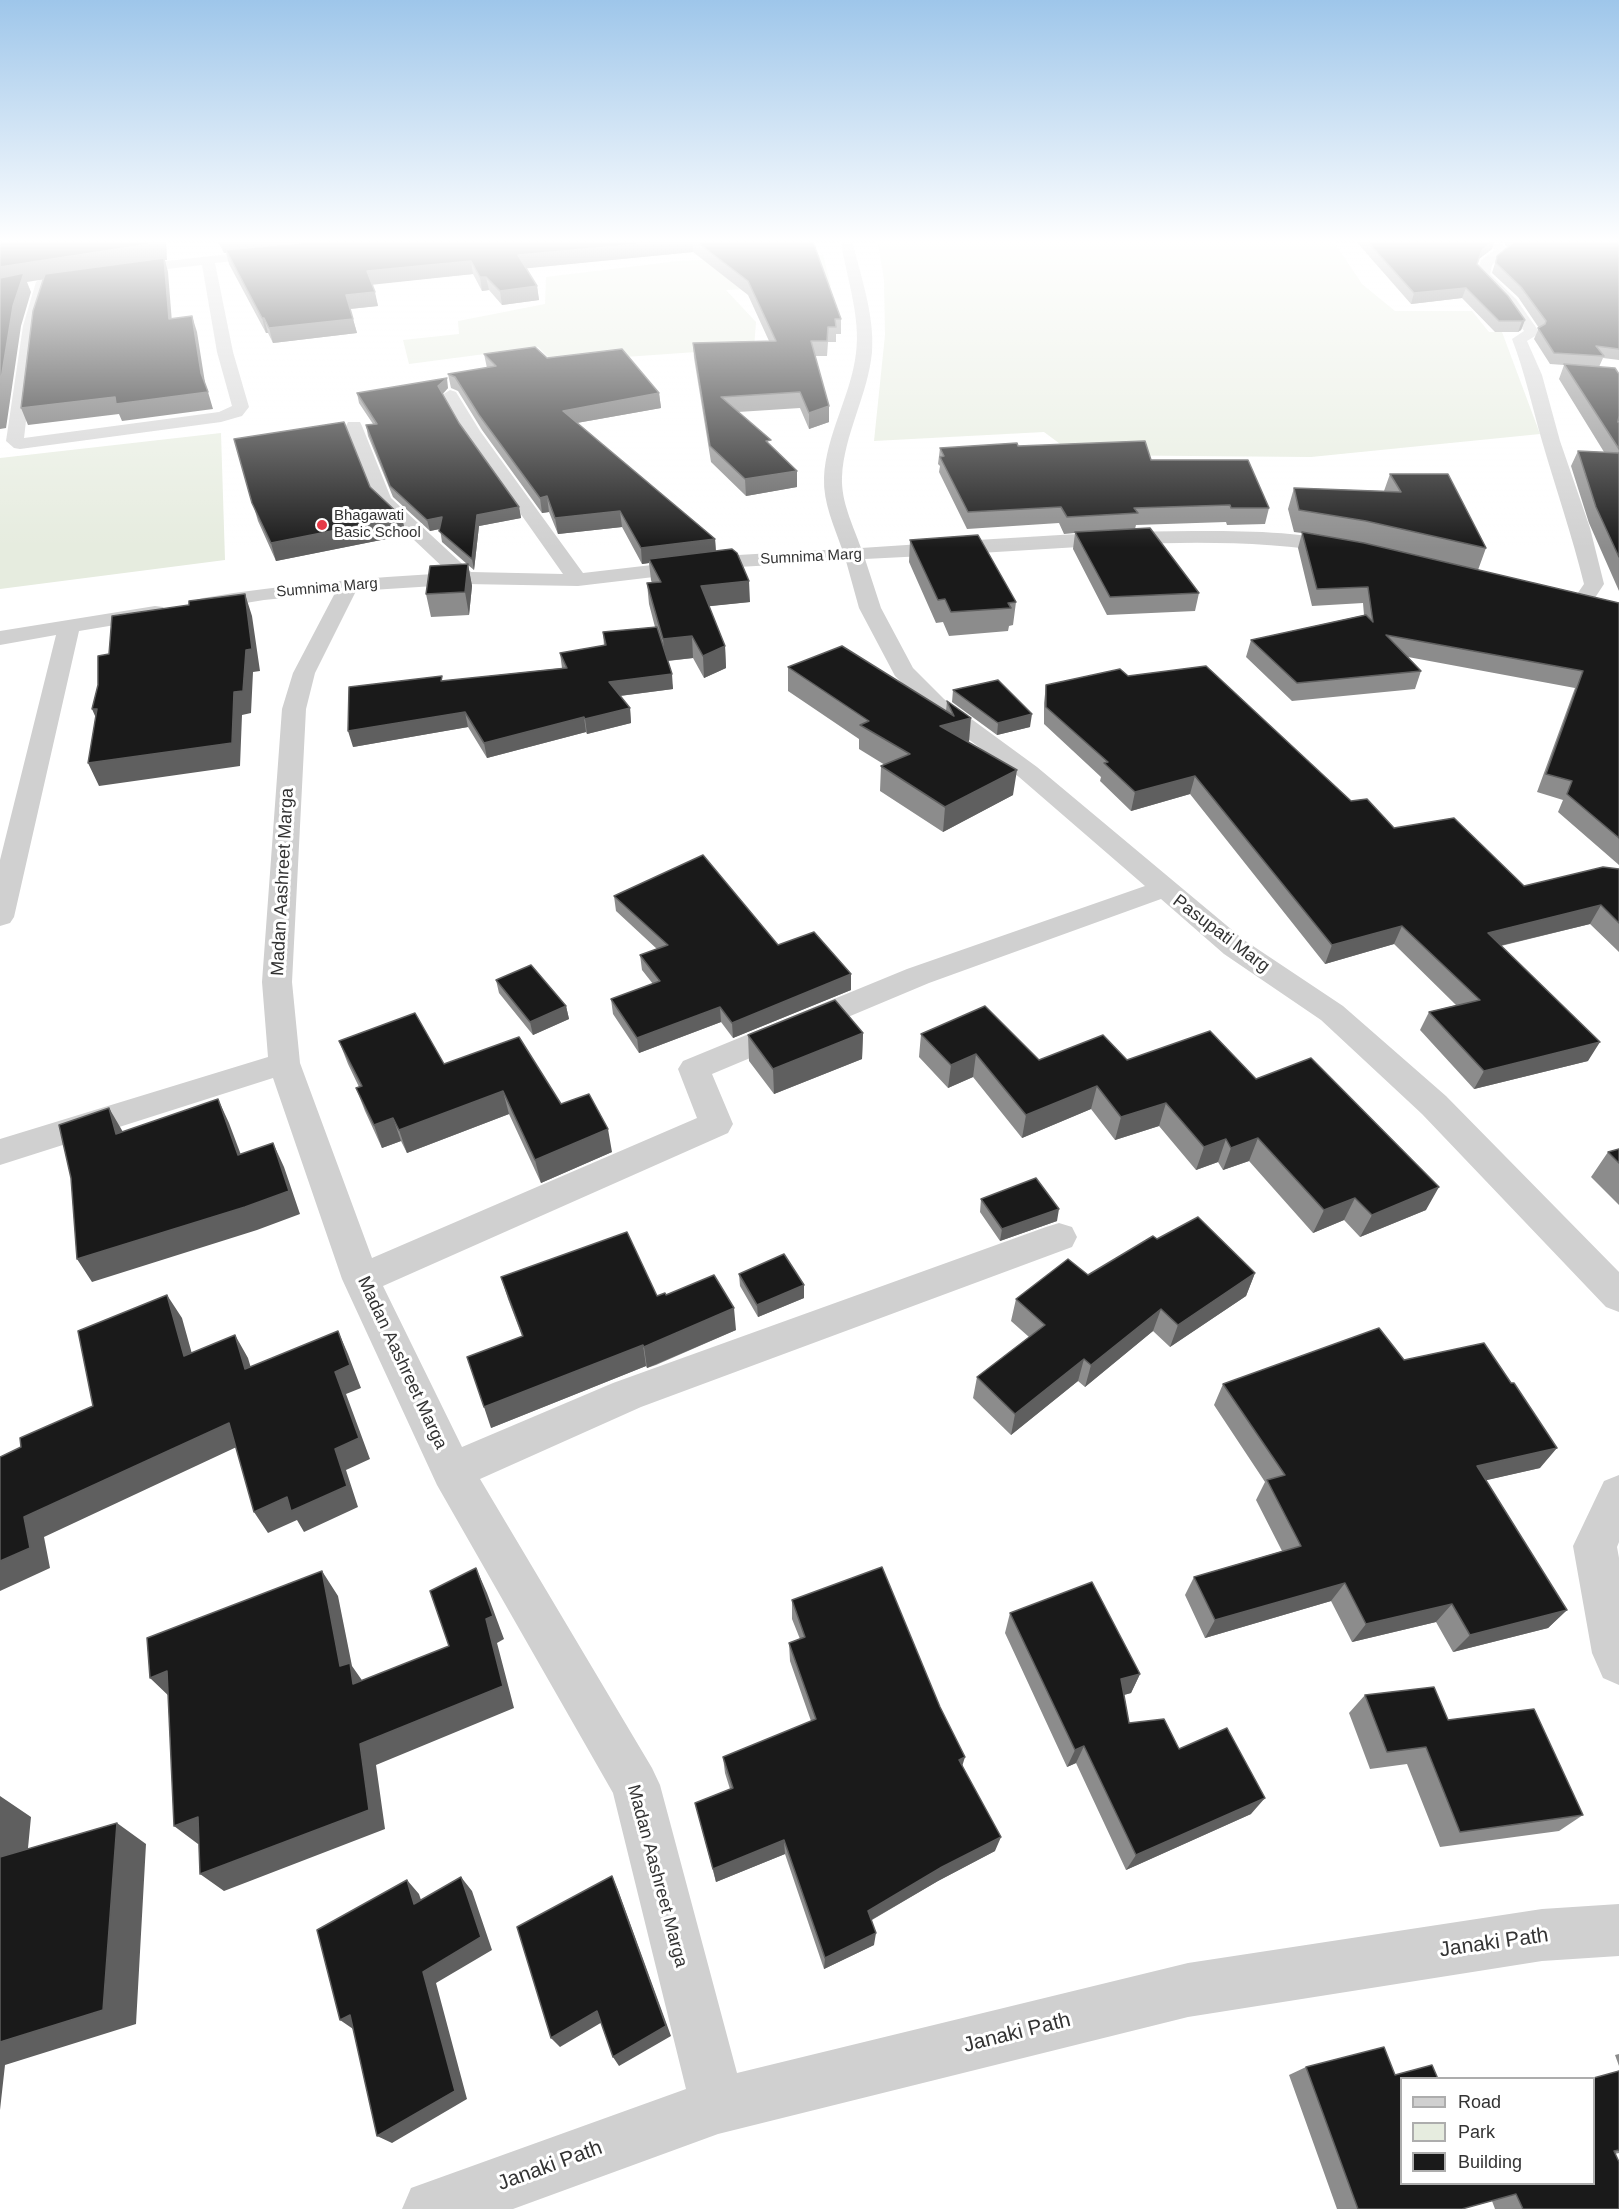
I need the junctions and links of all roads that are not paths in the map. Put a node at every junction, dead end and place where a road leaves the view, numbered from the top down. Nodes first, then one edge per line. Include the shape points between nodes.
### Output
1 (28, 342) edge
2 (223, 342) edge
3 (864, 342) edge
4 (1520, 342) edge
5 (1532, 370) junction
6 (1552, 371) dead end
7 (450, 395) dead end
8 (354, 426) dead end
9 (1359, 551) edge
10 (854, 555) junction
11 (466, 578) junction
12 (578, 580) junction
13 (349, 585) junction
14 (1559, 597) edge
15 (69, 626) junction
16 (0, 638) edge
17 (1162, 889) junction
18 (0, 917) edge
19 (284, 1063) junction
20 (0, 1152) edge
21 (1059, 1237) dead end
22 (361, 1279) junction
23 (1619, 1296) edge
24 (452, 1471) junction
25 (1619, 1495) edge
26 (1619, 1662) edge
27 (1619, 1930) edge
28 (718, 2106) junction
29 (432, 2209) edge

1 - 2 street via 15,441 20,444 236,412 241,407
3 - 10 street, Pasupati Marg via 833,479 837,509
4 - 5 street
5 - 6 street
5 - 14 street via 1594,584 1591,605
7 - 12 street
8 - 11 street via 382,500
9 - 10 street, Sumnima Marg via 1298,540 1144,537
10 - 12 street, Sumnima Marg via 738,561
10 - 17 street, Pasupati Marg via 870,608 903,671 936,704 1091,824
11 - 12 street, Sumnima Marg
11 - 13 street, Sumnima Marg
13 - 15 street, Sumnima Marg via 264,594
13 - 19 street, Madan Aashreet Marga via 304,673 294,709 277,982
15 - 16 street, Sumnima Marg
15 - 18 street
17 - 22 street via 918,976 694,1069 716,1124
17 - 23 street, Pasupati Marg via 1234,947 1332,1013 1434,1105
19 - 20 street
19 - 22 street, Madan Aashreet Marga
21 - 24 street via 627,1395
22 - 24 street, Madan Aashreet Marga
24 - 28 street, Madan Aashreet Marga via 635,1785
25 - 26 street via 1595,1546
27 - 28 street, Janaki Path via 1542,1935 1188,1990
28 - 29 street, Janaki Path

